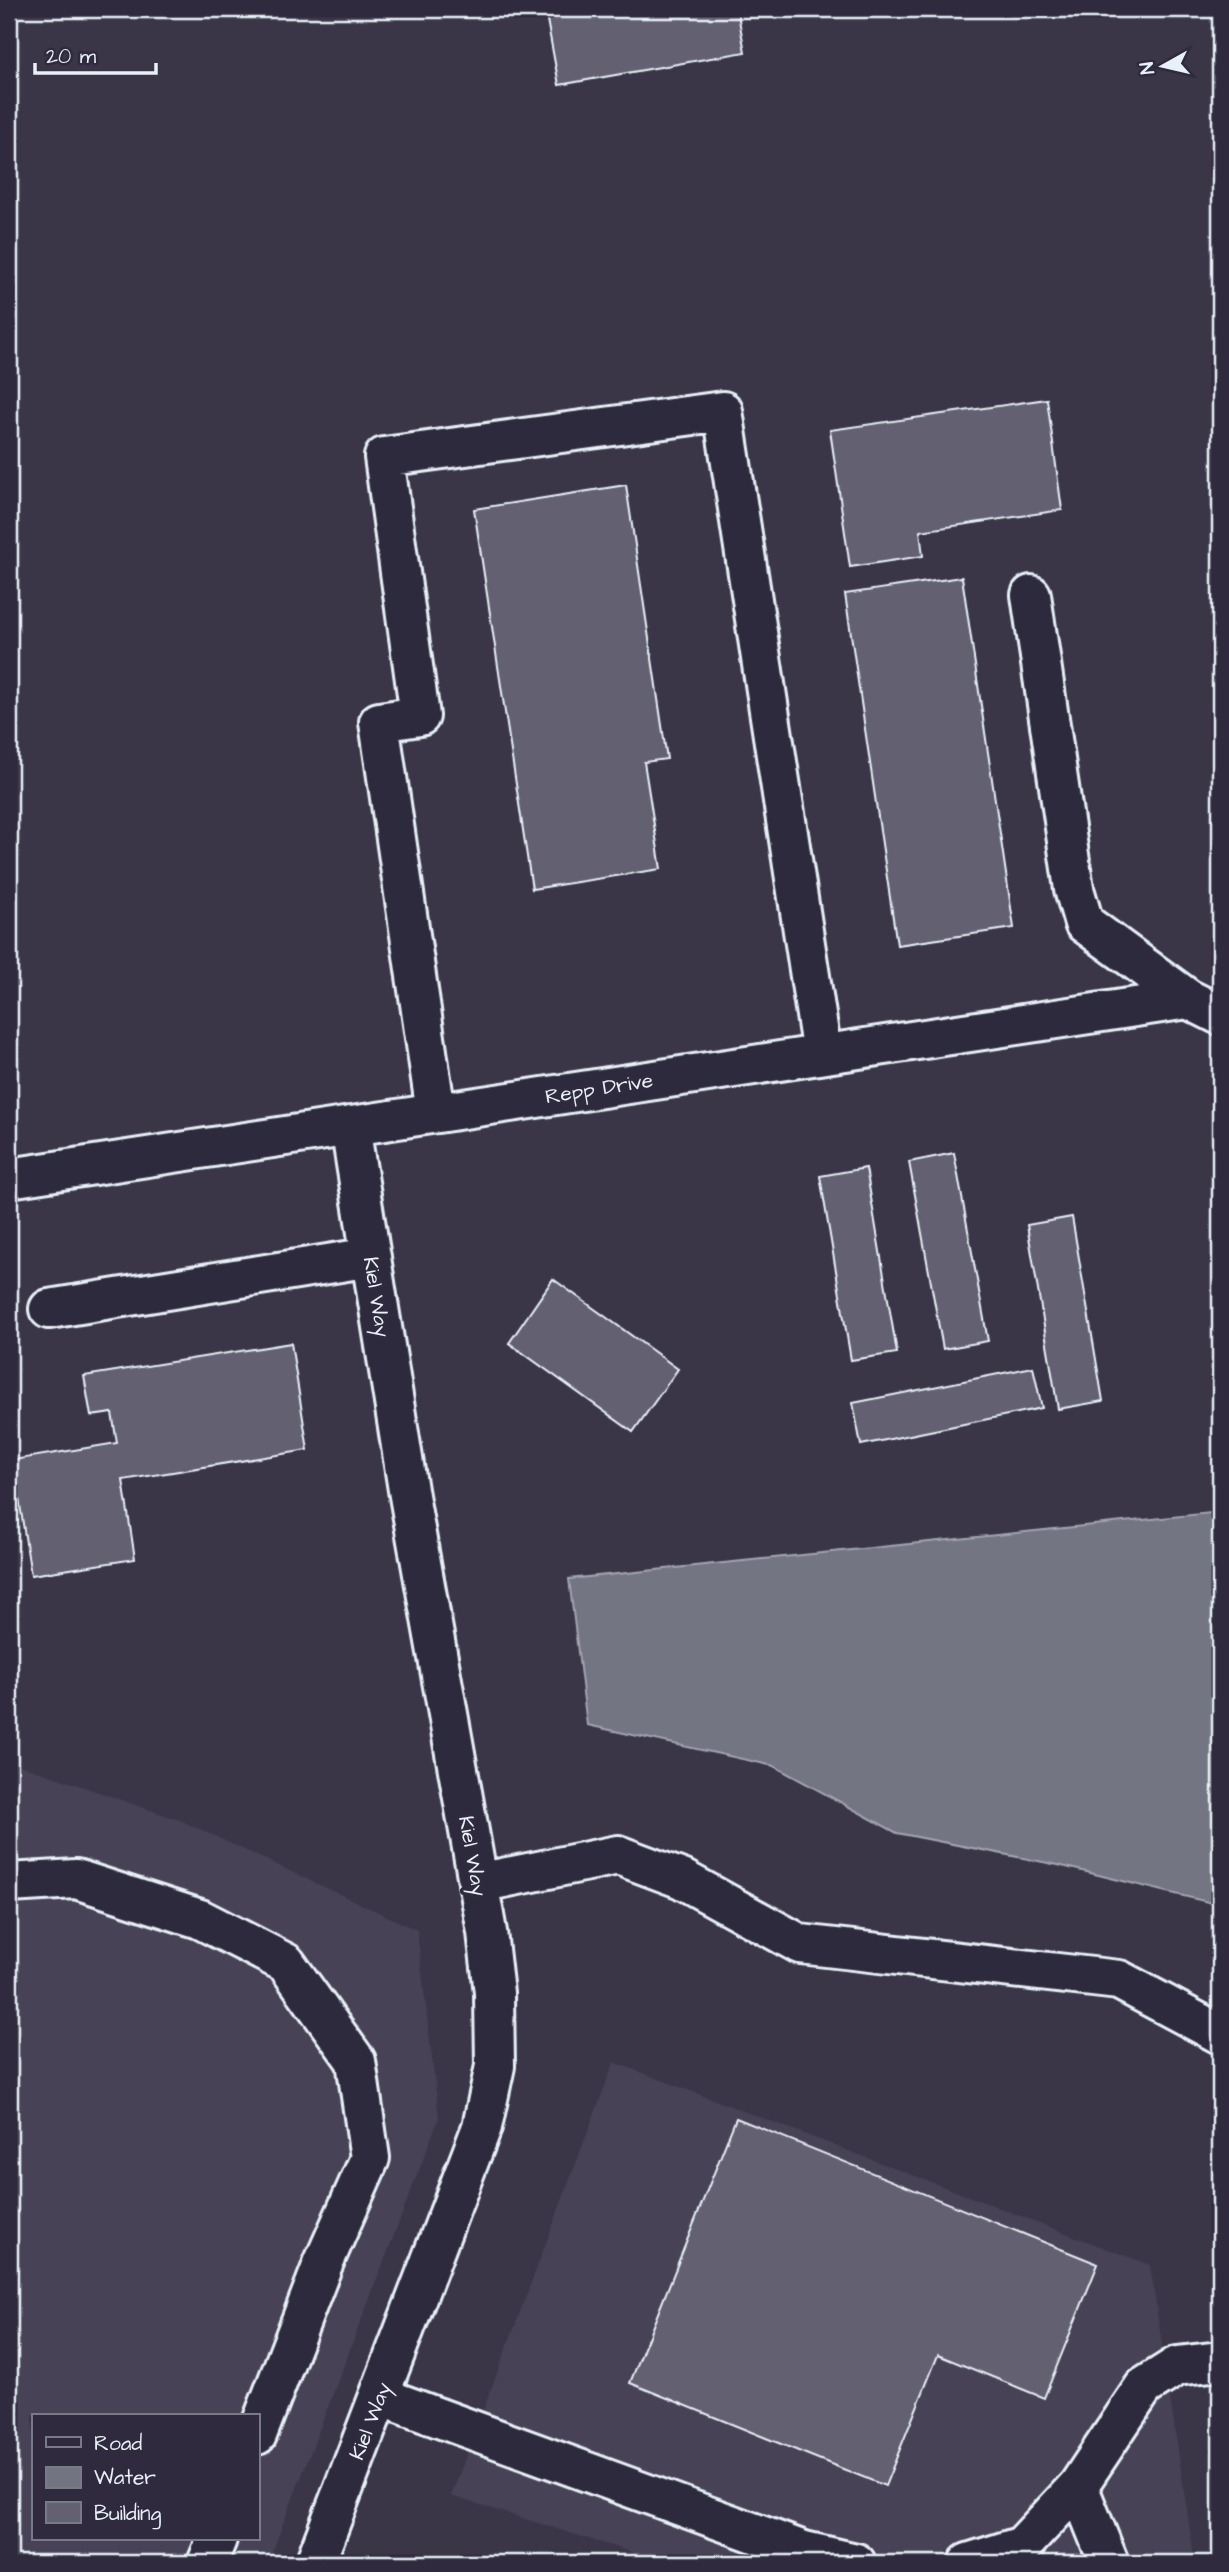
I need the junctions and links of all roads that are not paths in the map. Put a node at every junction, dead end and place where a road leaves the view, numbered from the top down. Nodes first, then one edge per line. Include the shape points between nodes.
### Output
1 (1031, 595) dead end
2 (1204, 1007) edge
3 (822, 1054) junction
4 (436, 1113) junction
5 (350, 1126) junction
6 (9, 1178) edge
7 (371, 1257) junction
8 (50, 1309) dead end
9 (9, 1883) edge
10 (478, 1884) junction
11 (1220, 2034) edge
12 (1220, 2361) edge
13 (379, 2396) junction
14 (259, 2430) edge
15 (1078, 2486) junction
16 (217, 2540) edge
17 (207, 2563) edge
18 (316, 2563) edge
19 (856, 2563) edge
20 (968, 2563) edge
21 (1109, 2563) edge

1 - 2 street via 1074,889 1084,923
2 - 3 street, Repp Drive
3 - 4 street, Repp Drive
3 - 4 street via 723,411 384,457 420,716 379,722
4 - 5 street, Repp Drive
5 - 6 street, Repp Drive
5 - 7 street, Kiel Way
7 - 8 street
7 - 10 street, Kiel Way
9 - 14 street via 76,1879 200,1919 286,1963 356,2061 370,2158
10 - 11 street via 618,1855 682,1879 800,1944 1119,1980
10 - 13 street, Kiel Way via 494,1993 495,2066 482,2127
12 - 15 street via 1177,2366 1144,2387
13 - 18 street, Kiel Way
13 - 19 street via 791,2546
15 - 20 street via 1022,2546
15 - 21 street
16 - 17 street

